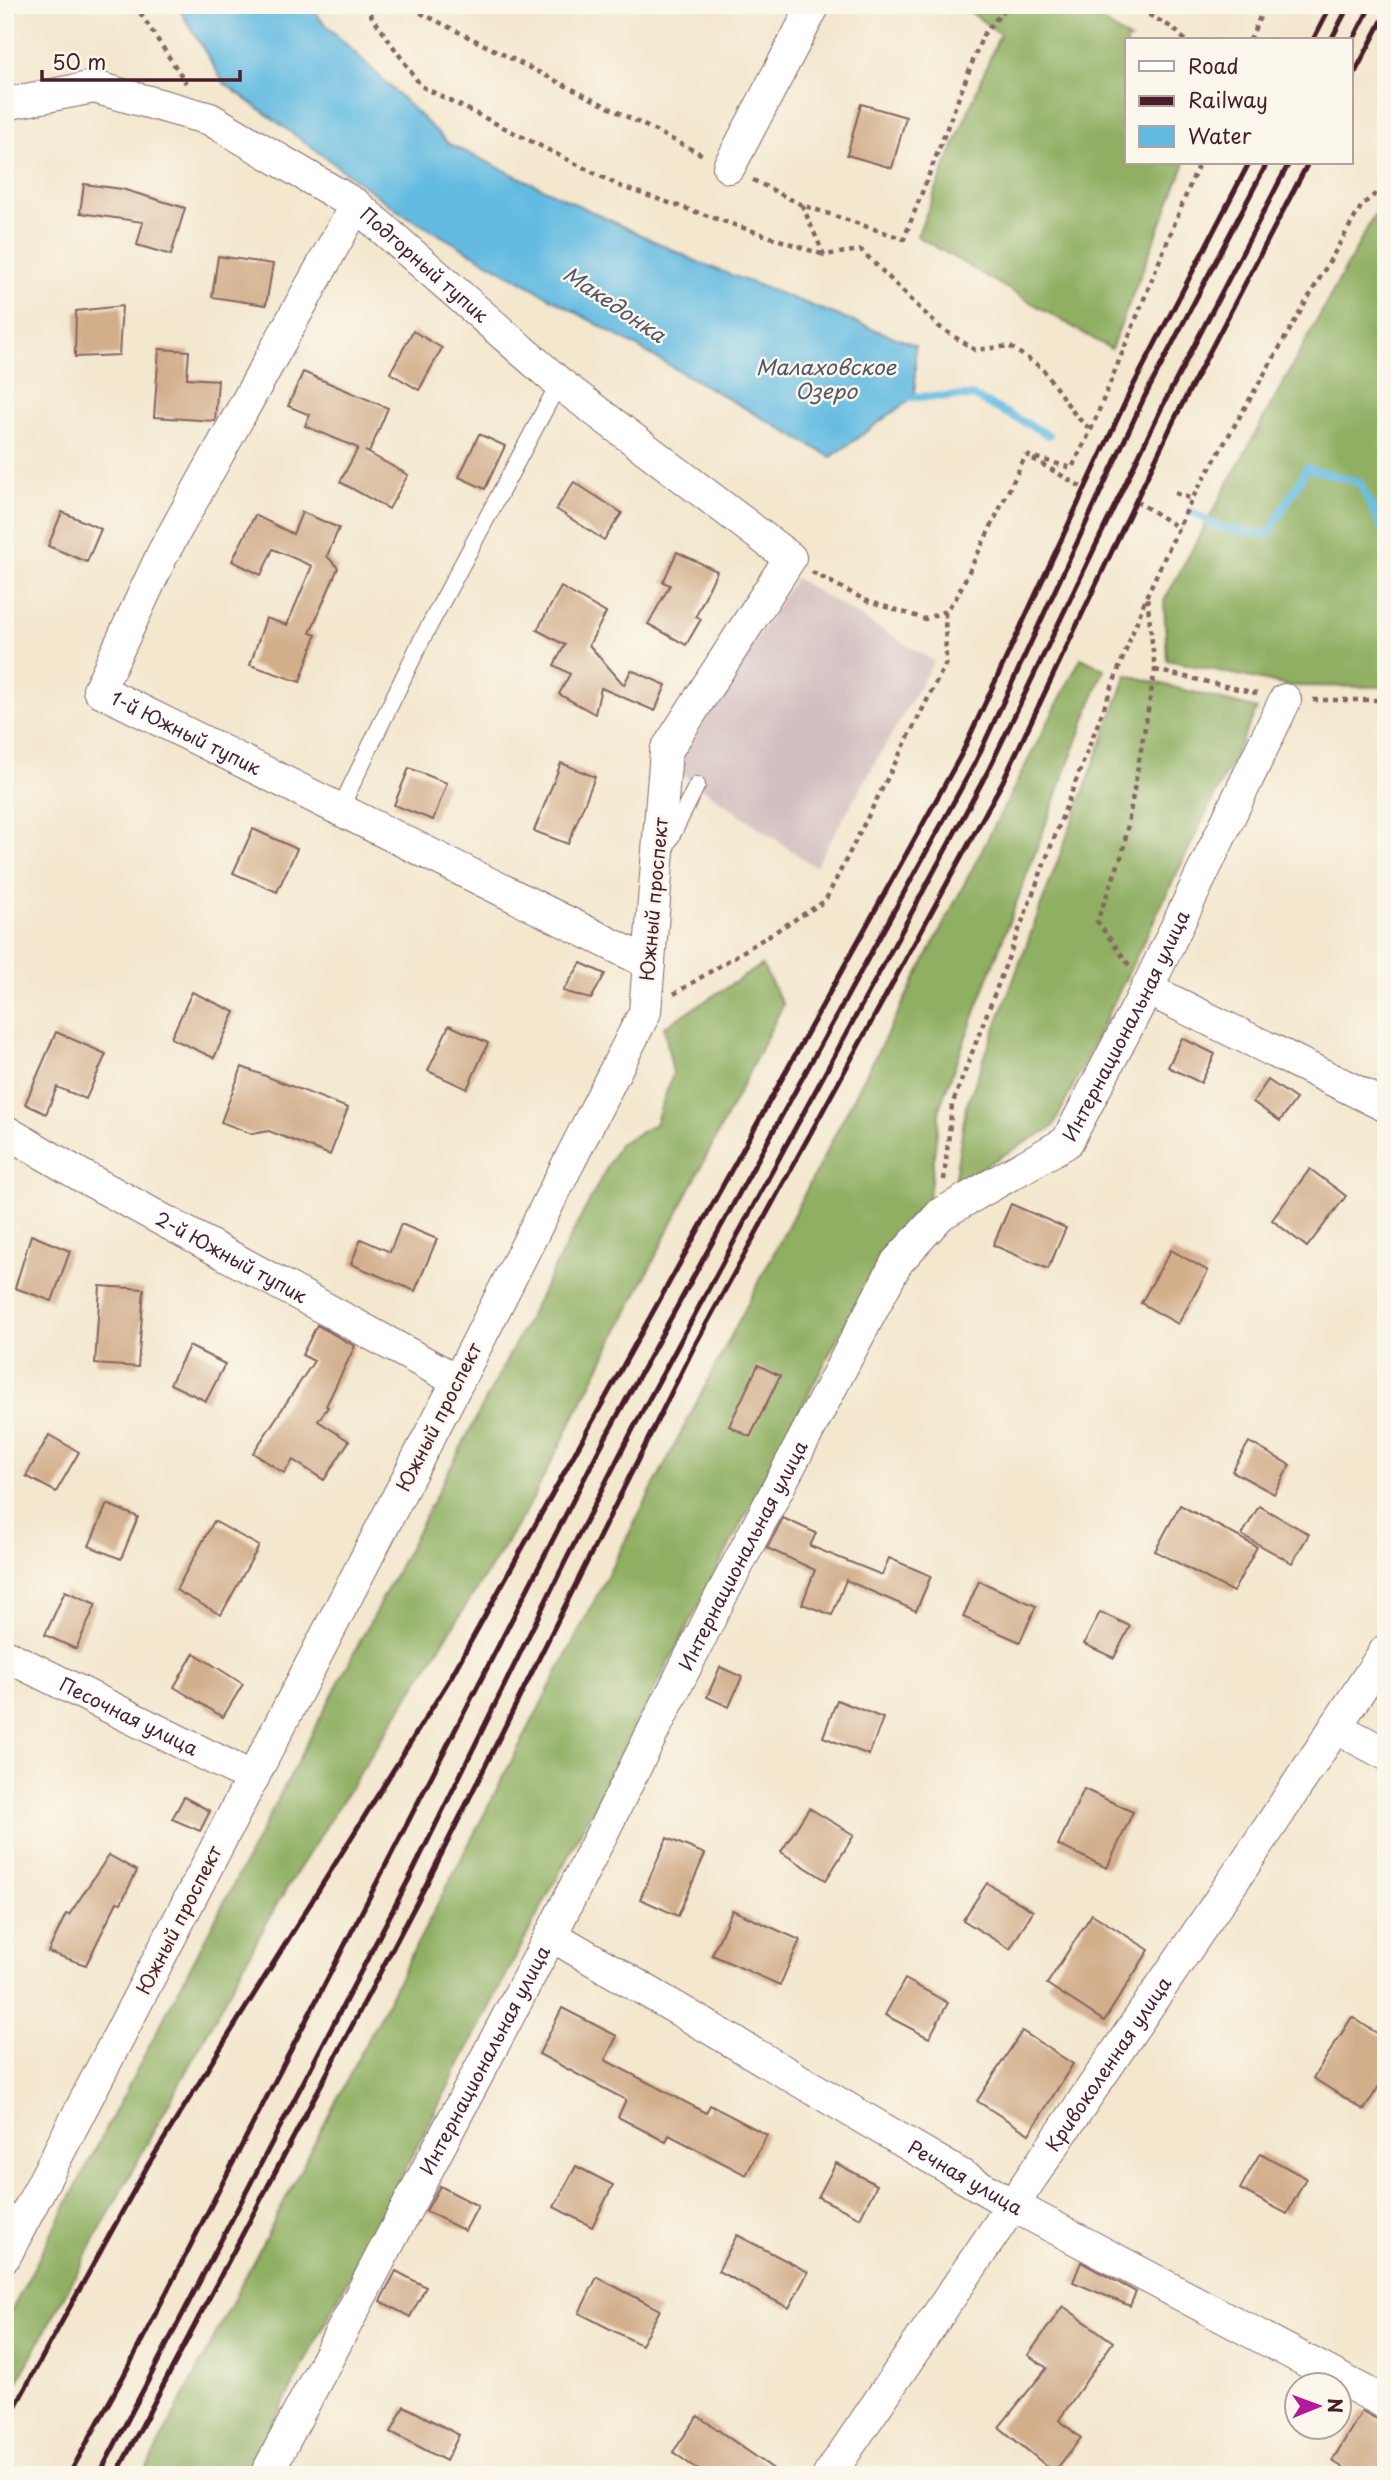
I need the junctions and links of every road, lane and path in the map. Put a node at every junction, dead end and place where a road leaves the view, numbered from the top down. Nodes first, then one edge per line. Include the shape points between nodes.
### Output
1 (135, 5) edge
2 (364, 5) edge
3 (814, 5) edge
4 (1131, 5) edge
5 (1265, 5) edge
6 (1183, 38) edge
7 (1251, 38) edge
8 (5, 104) edge
9 (210, 119) junction
10 (1199, 164) edge
11 (729, 167) dead end
12 (1386, 185) edge
13 (356, 205) junction
14 (802, 205) dead end
15 (824, 255) junction
16 (559, 383) junction
17 (1091, 430) junction
18 (1026, 455) junction
19 (1085, 489) dead end
20 (1175, 493) dead end
21 (1192, 499) junction
22 (1136, 501) dead end
23 (1178, 528) junction
24 (790, 558) junction
25 (1147, 595) junction
26 (945, 611) junction
27 (1155, 670) junction
28 (1285, 700) junction
29 (1386, 700) edge
30 (697, 785) dead end
31 (340, 809) junction
32 (657, 866) junction
33 (649, 963) junction
34 (1147, 989) junction
35 (645, 1012) junction
36 (1386, 1107) edge
37 (5, 1131) edge
38 (941, 1214) junction
39 (458, 1381) junction
40 (1386, 1650) edge
41 (5, 1655) edge
42 (1335, 1727) junction
43 (1386, 1754) edge
44 (253, 1778) junction
45 (551, 1936) junction
46 (1012, 2206) junction
47 (5, 2256) edge
48 (1386, 2403) edge
49 (266, 2475) edge
50 (829, 2475) edge

1 - 9 path
2 - 15 path via 421,86 622,187
3 - 11 street
4 - 6 path
5 - 7 path
8 - 9 street, Подгорный тупик via 94,88
9 - 13 street, Подгорный тупик
10 - 17 path
12 - 21 path via 1362,205
13 - 16 street, Подгорный тупик
13 - 31 street, 1-й Южный тупик via 163,553 99,690
14 - 15 path
15 - 17 path via 861,250 938,326 975,350 1009,346 1042,368
16 - 24 street, Подгорный тупик
16 - 31 lane via 420,643
17 - 18 path via 1072,468
18 - 19 path
18 - 26 path via 955,600
20 - 21 path
21 - 23 path
22 - 23 path
23 - 25 path
24 - 26 path via 867,601 925,619
24 - 32 street, Южный проспект via 666,751
25 - 27 path
25 - 38 path via 952,1105
26 - 35 path via 946,663 825,901
27 - 28 path
27 - 34 path via 1124,852 1097,921
28 - 29 path
28 - 34 street, Интернациональная улица
30 - 32 lane
31 - 33 street, 1-й Южный тупик
32 - 33 street, Южный проспект
33 - 35 street, Южный проспект
34 - 36 street
34 - 38 street, Интернациональная улица via 1067,1142
35 - 39 street, Южный проспект
37 - 39 street, 2-й Южный тупик
38 - 45 street, Интернациональная улица via 897,1262 720,1598
39 - 44 street, Южный проспект
40 - 42 street, Кривоколенная улица
41 - 44 street, Песочная улица
42 - 43 street
42 - 46 street, Кривоколенная улица
44 - 47 street, Южный проспект
45 - 46 street, Речная улица
45 - 49 street, Интернациональная улица
46 - 48 street, Речная улица
46 - 50 street, Кривоколенная улица

